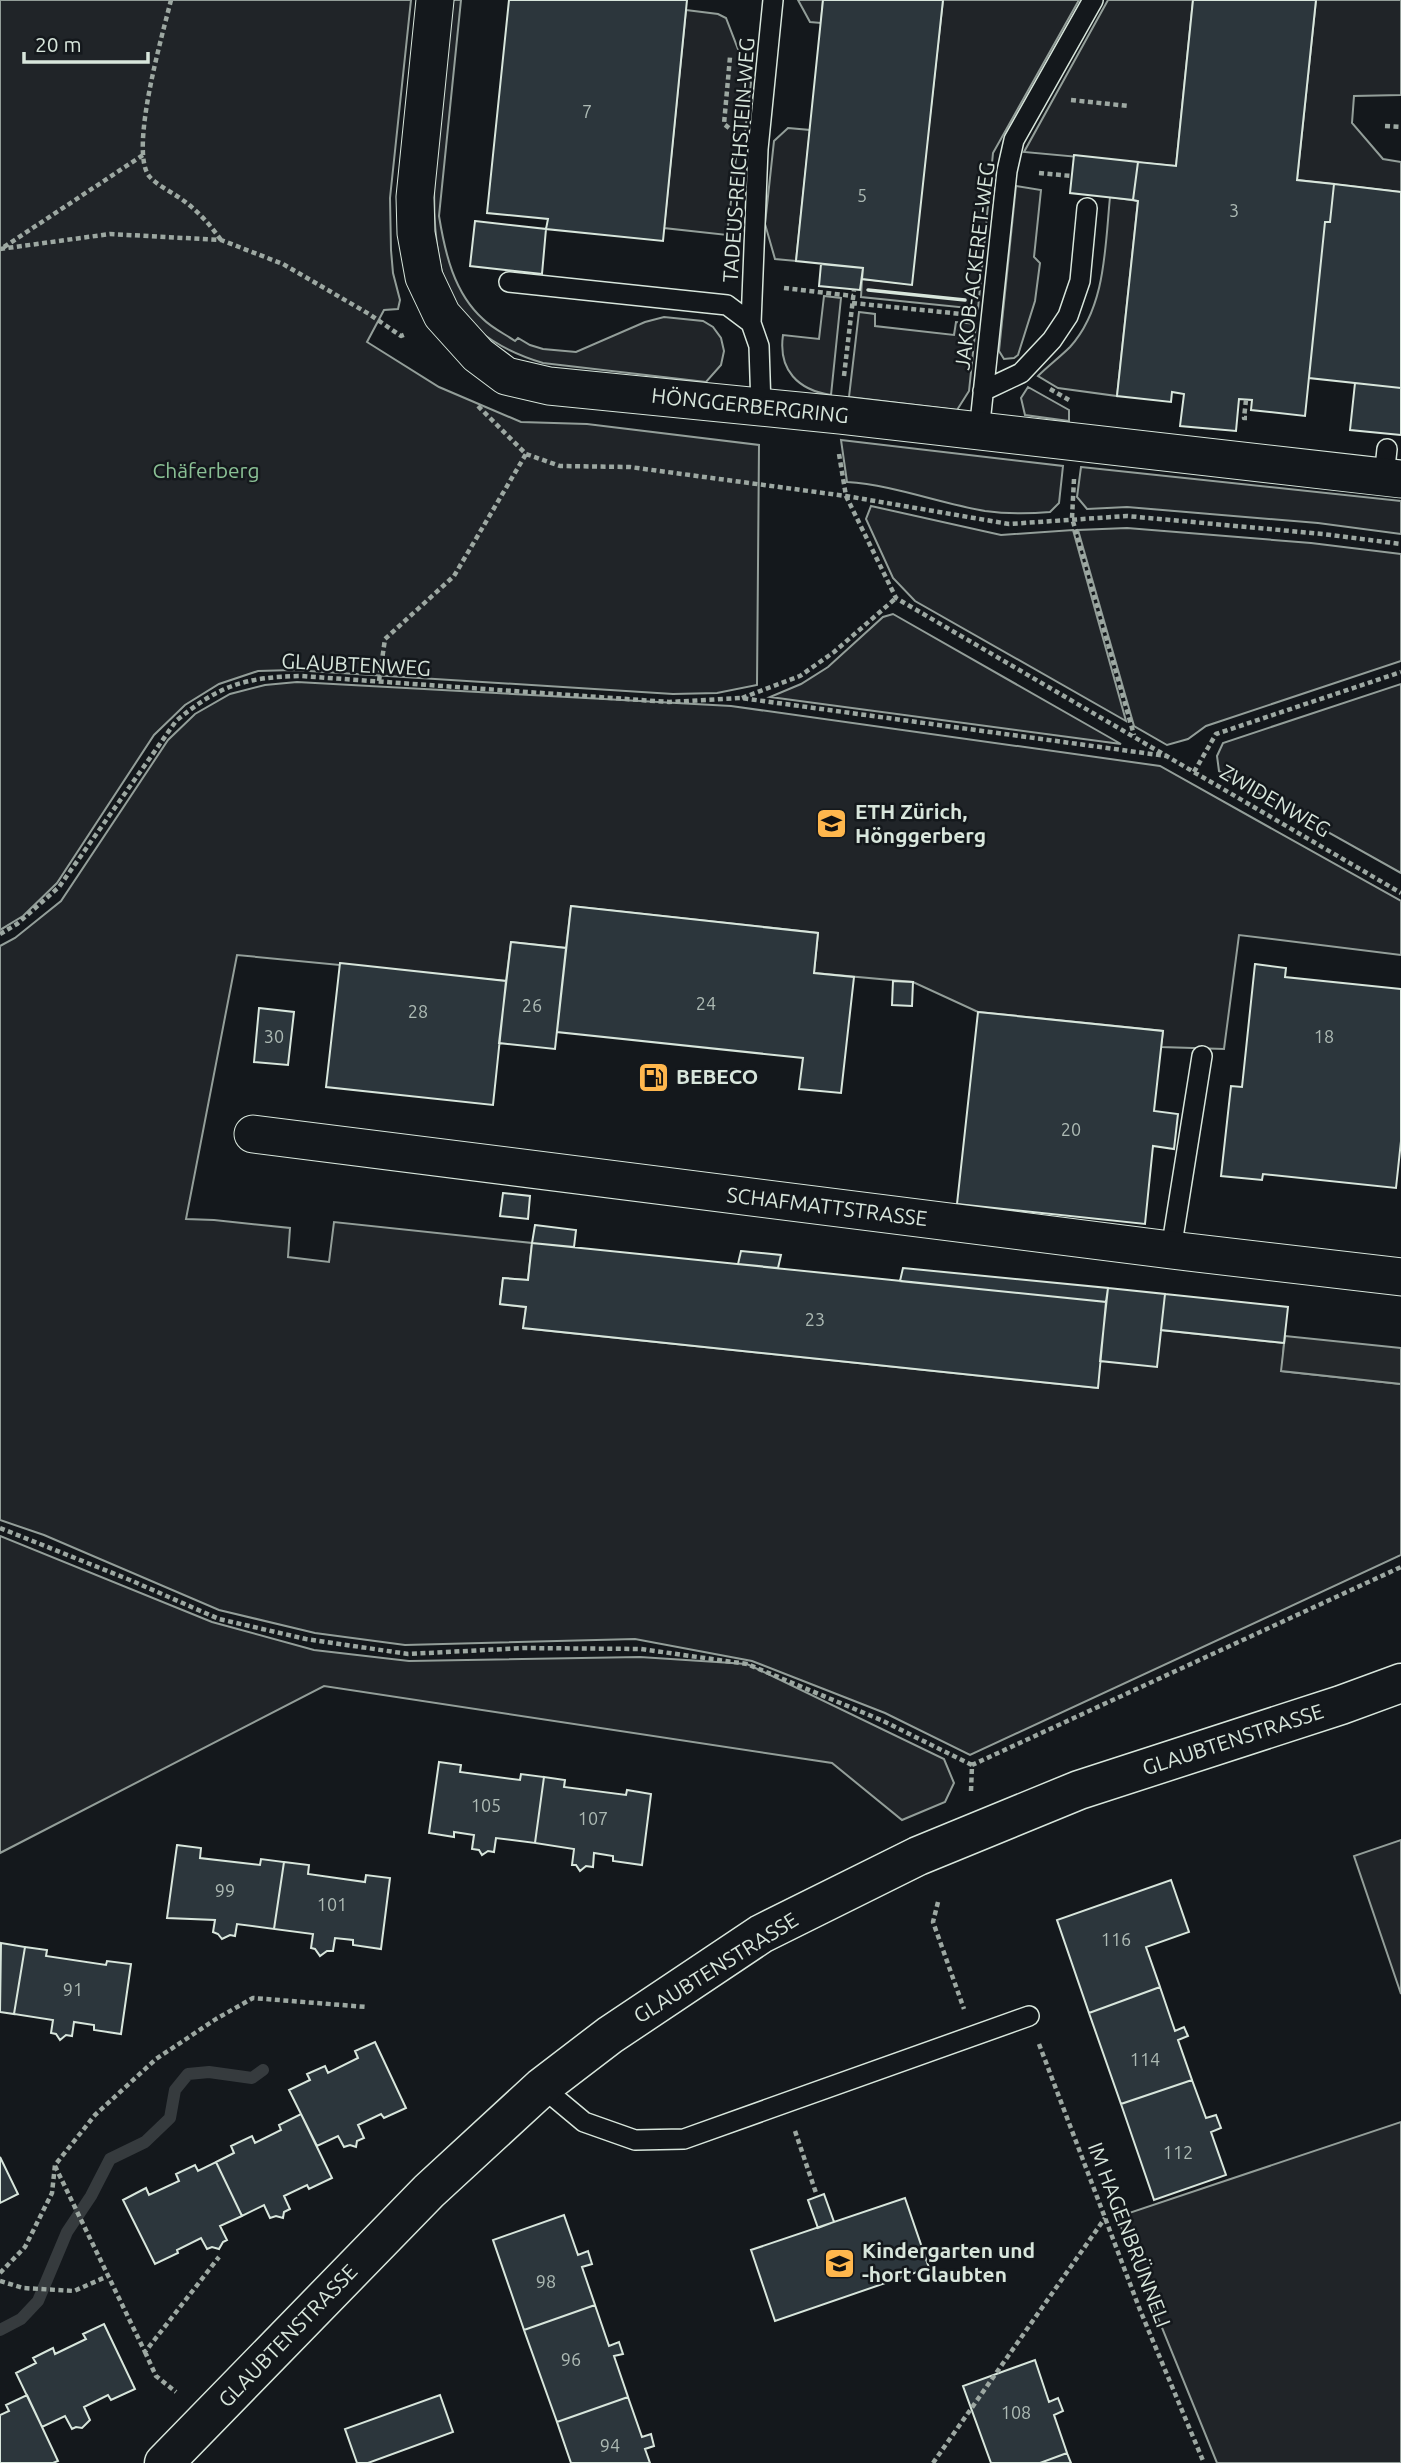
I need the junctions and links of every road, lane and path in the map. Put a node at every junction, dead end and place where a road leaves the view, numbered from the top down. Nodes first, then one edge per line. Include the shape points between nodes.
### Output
1 (171, 0) edge
2 (435, 0) edge
3 (773, 0) edge
4 (1093, 0) edge
5 (730, 57) dead end
6 (1039, 97) junction
7 (1129, 106) dead end
8 (724, 124) dead end
9 (1385, 126) dead end
10 (1401, 127) edge
11 (143, 155) junction
12 (1087, 208) dead end
13 (222, 240) junction
14 (0, 249) edge
15 (509, 282) dead end
16 (753, 285) junction
17 (852, 303) junction
18 (442, 315) junction
19 (990, 316) junction
20 (751, 323) junction
21 (478, 355) junction
22 (842, 389) dead end
23 (983, 391) junction
24 (1246, 400) dead end
25 (761, 407) junction
26 (1254, 419) dead end
27 (979, 432) junction
28 (837, 442) dead end
29 (526, 454) junction
30 (1391, 468) edge
31 (846, 496) junction
32 (1072, 518) junction
33 (1401, 544) edge
34 (896, 598) junction
35 (1401, 672) edge
36 (379, 681) junction
37 (741, 698) junction
38 (1134, 735) junction
39 (1166, 756) junction
40 (1194, 772) junction
41 (1401, 892) edge
42 (0, 934) edge
43 (1202, 1056) dead end
44 (253, 1134) dead end
45 (1171, 1250) junction
46 (1401, 1277) edge
47 (0, 1528) edge
48 (1401, 1567) edge
49 (1401, 1683) edge
50 (972, 1765) junction
51 (971, 1798) dead end
52 (938, 1902) dead end
53 (368, 2007) dead end
54 (1028, 2016) joint
55 (974, 2036) junction
56 (542, 2087) junction
57 (794, 2127) dead end
58 (55, 2165) junction
59 (816, 2193) dead end
60 (1105, 2218) junction
61 (219, 2258) dead end
62 (0, 2273) edge
63 (108, 2276) junction
64 (0, 2281) edge
65 (145, 2352) junction
66 (184, 2399) dead end
67 (164, 2463) edge
68 (933, 2463) edge
69 (1204, 2463) edge

1 - 11 path via 149,89
2 - 18 street, HÖNGGERBERGRING via 415,197 424,277
3 - 16 lane, TADEUS-REICHSTEIN-WEG via 758,149
4 - 6 lane, JAKOB-ACKERET-WEG
5 - 8 path
6 - 7 path
6 - 19 lane, JAKOB-ACKERET-WEG via 1014,140 1007,171
9 - 10 path
11 - 13 path via 148,175 187,203
11 - 14 path
12 - 23 lane via 1080,281 1068,316 1021,373
13 - 14 path via 110,234
13 - 18 path via 283,264 401,336
15 - 20 lane, TADEUS-REICHSTEIN-WEG via 727,305
16 - 17 path via 853,293
16 - 20 lane, TADEUS-REICHSTEIN-WEG
17 - 19 path
17 - 22 path
18 - 21 street, HÖNGGERBERGRING
19 - 23 lane, JAKOB-ACKERET-WEG
20 - 25 lane, TADEUS-REICHSTEIN-WEG via 760,346
21 - 25 street, HÖNGGERBERGRING via 506,376 549,386
21 - 29 path via 463,382 481,411
23 - 27 lane, JAKOB-ACKERET-WEG
24 - 26 path via 1244,418
25 - 27 street, HÖNGGERBERGRING
27 - 30 street, HÖNGGERBERGRING
28 - 31 path
29 - 31 path via 560,466 630,467
29 - 36 path via 454,576 385,639
31 - 32 path via 1009,524
31 - 34 path
32 - 33 path via 1127,516
32 - 38 path
34 - 37 path via 800,676
34 - 38 path
35 - 40 path, ZWIDENWEG via 1216,734
36 - 37 path, GLAUBTENWEG via 669,702
36 - 42 path, GLAUBTENWEG via 264,677 226,687 198,702 176,721 59,887
37 - 39 path
38 - 39 path
39 - 40 path
40 - 41 path, ZWIDENWEG
43 - 45 lane
44 - 45 street, SCHAFMATTSTRASSE
45 - 46 street, SCHAFMATTSTRASSE
47 - 50 path via 219,1619 306,1639 408,1654 640,1648 747,1664 881,1720
48 - 50 path
49 - 56 street, GLAUBTENSTRASSE via 1079,1790 918,1856 761,1934 610,2035
50 - 51 path
52 - 55 path via 933,1922
53 - 58 path via 253,1998 156,2059 95,2115
54 - 55 lane
54 - 60 path, IM HAGENBRÜNNELI
55 - 56 lane via 684,2139 622,2136 584,2122
56 - 67 street, GLAUBTENSTRASSE via 429,2192
57 - 59 path
58 - 62 path via 52,2193 25,2247
58 - 63 path
60 - 68 path
60 - 69 path, IM HAGENBRÜNNELI
61 - 65 path
63 - 64 path via 74,2291 23,2288
63 - 65 path
65 - 66 path via 156,2376

